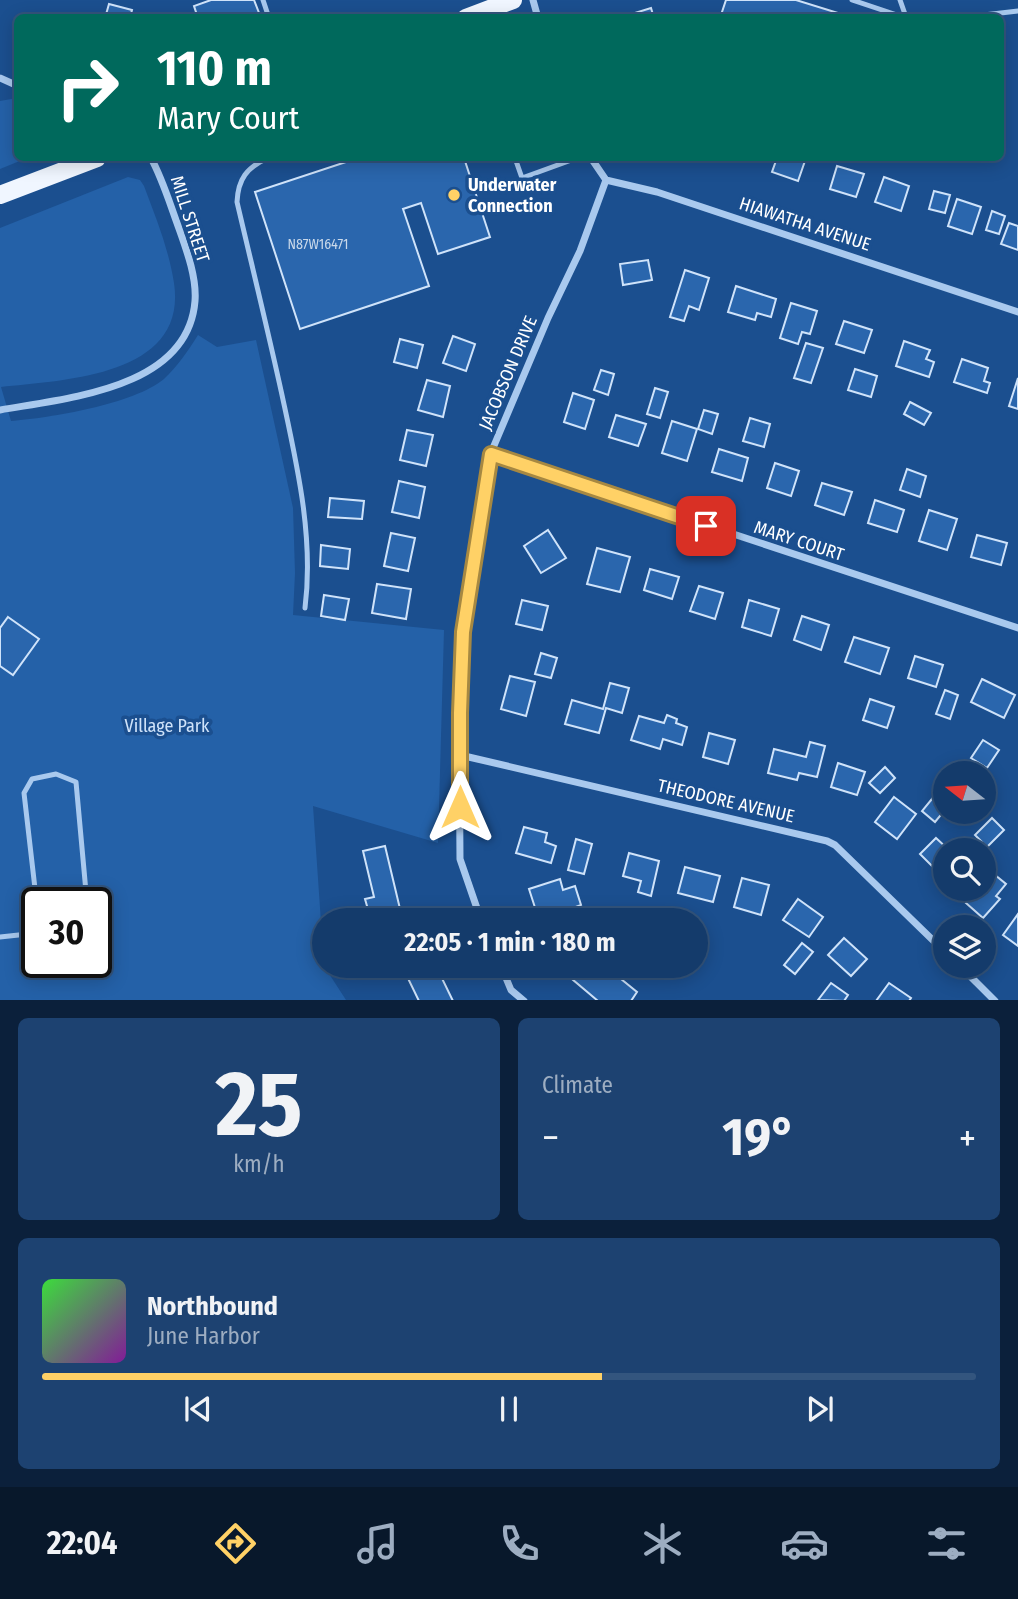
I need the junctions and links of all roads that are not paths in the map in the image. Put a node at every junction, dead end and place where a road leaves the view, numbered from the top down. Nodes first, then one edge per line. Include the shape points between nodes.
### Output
1 (513, 0) edge
2 (852, 0) edge
3 (1018, 11) edge
4 (476, 14) edge
5 (896, 14) edge
6 (992, 14) edge
7 (89, 161) edge
8 (152, 161) edge
9 (260, 161) edge
10 (516, 161) edge
11 (569, 161) edge
12 (593, 161) edge
13 (606, 180) junction
14 (0, 195) edge
15 (1018, 312) edge
16 (0, 410) edge
17 (491, 454) junction
18 (304, 608) dead end
19 (1018, 628) edge
20 (460, 755) junction
21 (35, 887) edge
22 (86, 887) edge
23 (477, 908) edge
24 (21, 935) edge
25 (0, 937) edge
26 (933, 940) edge
27 (506, 978) edge
28 (972, 978) edge
29 (524, 1000) edge
30 (995, 1000) edge

1 - 4 main road
2 - 5 lane
3 - 6 lane
7 - 14 main road
8 - 16 street, MILL STREET via 185,245 193,279 190,327 166,359 132,379 86,395
9 - 18 lane via 244,173 237,202 303,504
10 - 11 lane via 522,178
12 - 13 street
13 - 15 street, HIAWATHA AVENUE via 657,192
13 - 17 street, JACOBSON DRIVE via 580,251
17 - 19 street, MARY COURT
17 - 20 street, JACOBSON DRIVE via 463,632
20 - 23 street, JACOBSON DRIVE via 460,859
20 - 26 street, THEODORE AVENUE via 827,841
21 - 22 lane via 24,793 32,779 56,774 76,782
24 - 25 lane
27 - 29 street via 511,990
28 - 30 street

